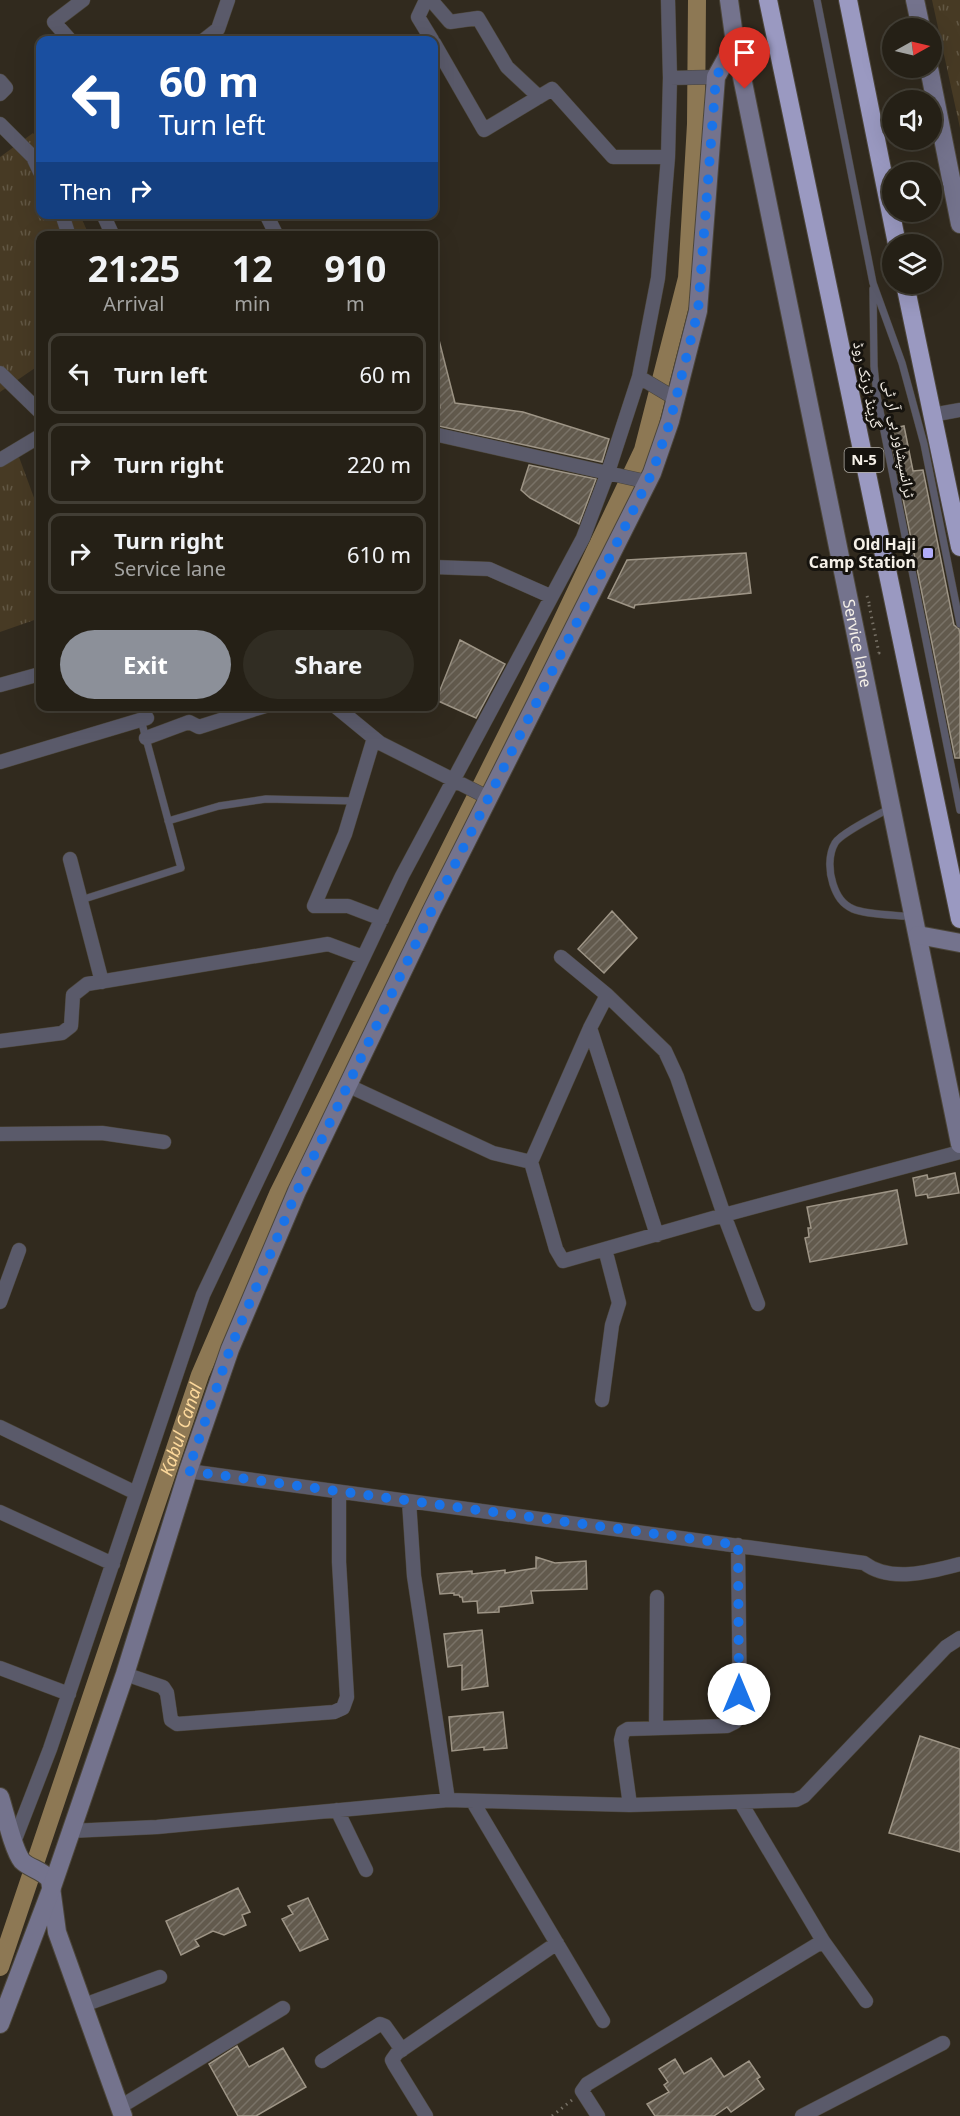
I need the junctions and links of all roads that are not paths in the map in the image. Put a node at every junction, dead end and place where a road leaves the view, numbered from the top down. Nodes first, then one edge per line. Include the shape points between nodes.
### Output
1 (83, 0) edge
2 (228, 0) edge
3 (426, 0) edge
4 (431, 0) edge
5 (668, 0) edge
6 (729, 0) edge
7 (768, 0) edge
8 (817, 0) edge
9 (848, 0) edge
10 (915, 0) edge
11 (919, 18) edge
12 (66, 36) edge
13 (209, 36) edge
14 (429, 36) edge
15 (735, 43) junction
16 (438, 51) edge
17 (710, 77) junction
18 (675, 78) junction
19 (932, 78) edge
20 (0, 81) edge
21 (0, 94) edge
22 (539, 97) junction
23 (0, 124) edge
24 (953, 149) edge
25 (668, 157) junction
26 (36, 163) edge
27 (960, 224) edge
28 (895, 234) edge
29 (873, 283) junction
30 (907, 294) edge
31 (0, 373) edge
32 (641, 379) junction
33 (671, 397) junction
34 (36, 408) edge
35 (960, 410) edge
36 (932, 415) junction
37 (438, 436) edge
38 (36, 438) edge
39 (0, 460) edge
40 (611, 473) junction
41 (645, 481) junction
42 (960, 547) edge
43 (438, 567) edge
44 (550, 596) junction
45 (960, 624) edge
46 (36, 675) edge
47 (0, 685) edge
48 (249, 711) edge
49 (341, 711) edge
50 (144, 719) joint
51 (146, 738) junction
52 (374, 738) junction
53 (0, 762) edge
54 (455, 780) junction
55 (488, 797) junction
56 (355, 801) junction
57 (892, 807) junction
58 (960, 810) edge
59 (168, 821) junction
60 (70, 859) dead end
61 (81, 900) junction
62 (382, 919) junction
63 (960, 919) edge
64 (916, 926) junction
65 (960, 943) edge
66 (363, 957) junction
67 (561, 957) dead end
68 (102, 982) junction
69 (607, 995) junction
70 (590, 1028) junction
71 (0, 1041) edge
72 (349, 1086) junction
73 (0, 1134) edge
74 (164, 1142) dead end
75 (960, 1144) edge
76 (960, 1152) edge
77 (531, 1162) junction
78 (724, 1215) junction
79 (657, 1235) junction
80 (20, 1250) dead end
81 (605, 1250) junction
82 (0, 1302) edge
83 (758, 1304) dead end
84 (602, 1400) dead end
85 (0, 1427) edge
86 (188, 1471) junction
87 (339, 1492) junction
88 (136, 1493) junction
89 (409, 1501) junction
90 (0, 1512) edge
91 (738, 1545) junction
92 (113, 1564) junction
93 (960, 1564) edge
94 (657, 1597) dead end
95 (960, 1638) edge
96 (0, 1668) edge
97 (125, 1674) junction
98 (69, 1694) junction
99 (656, 1728) junction
100 (0, 1797) edge
101 (448, 1800) junction
102 (473, 1802) junction
103 (741, 1803) junction
104 (630, 1805) junction
105 (337, 1810) junction
106 (70, 1831) junction
107 (14, 1842) junction
108 (366, 1870) dead end
109 (49, 1880) junction
110 (823, 1941) junction
111 (557, 1943) junction
112 (160, 1977) dead end
113 (866, 2001) dead end
114 (84, 2005) junction
115 (283, 2007) dead end
116 (603, 2021) dead end
117 (0, 2024) edge
118 (943, 2043) dead end
119 (402, 2050) junction
120 (322, 2061) dead end
121 (122, 2112) edge
122 (426, 2116) edge
123 (598, 2116) edge
124 (802, 2116) edge

1 - 12 street via 54,22
2 - 13 street via 218,29
3 - 14 street via 418,17
4 - 22 street via 450,22 478,18 507,68
5 - 18 street
6 - 15 main road, Service lane
7 - 63 highway, گرینڈ ٹرنک روڈ / N-5
8 - 29 lane, ٹرانسپشاور بی آر ٹی
9 - 28 highway
10 - 11 main road
15 - 17 main road
15 - 57 main road, Service lane
16 - 22 street via 484,130
17 - 18 street
17 - 33 main road via 698,311
18 - 25 street
19 - 24 main road
20 - 21 street via 6,88
22 - 25 street via 552,89 613,157
23 - 26 street
24 - 27 main road
25 - 32 street via 658,278
29 - 45 lane, ٹرانسپشاور بی آر ٹی via 902,363 924,444
29 - 58 lane, ٹرانسپشاور بی آر ٹی via 877,396
30 - 36 highway
31 - 34 street
32 - 33 street
32 - 40 street
33 - 41 main road
35 - 36 street
36 - 42 highway
37 - 40 street
38 - 39 street
40 - 41 street
40 - 44 street via 583,538
41 - 55 main road
43 - 44 street via 489,569
44 - 54 street
46 - 47 street
48 - 51 street via 199,727 189,722
49 - 52 street
50 - 51 lane
50 - 53 street
51 - 59 lane
52 - 54 street
52 - 56 street
54 - 55 street
54 - 62 street
55 - 72 main road
56 - 59 lane via 266,800 219,806
56 - 62 street via 314,906 348,906
57 - 64 main road, Service lane
57 - 64 lane via 834,844 831,877 842,902 855,910
59 - 61 lane via 181,868
60 - 61 street
61 - 68 street
62 - 66 street
64 - 65 main road
64 - 75 main road, Service lane
66 - 68 street via 328,945
66 - 88 street via 203,1295
67 - 69 street
68 - 71 street via 87,984 73,995 70,1026 62,1033
69 - 70 street
69 - 78 street via 665,1051
70 - 77 street
70 - 79 street
72 - 77 street via 494,1153
72 - 86 main road via 297,1191 230,1349
73 - 74 street via 102,1132
76 - 78 street
77 - 81 street via 563,1261
78 - 79 street
78 - 83 street
79 - 81 street
80 - 82 street
81 - 84 street via 619,1303 612,1325
85 - 88 street
86 - 87 street
86 - 97 main road
87 - 89 street
87 - 97 street via 347,1697 343,1708 334,1712 177,1724 171,1720 163,1687
88 - 92 street
89 - 91 street
89 - 101 street via 414,1576
90 - 92 street
91 - 93 street via 864,1563 894,1575
91 - 99 street via 740,1716 727,1726
92 - 98 street
94 - 99 street
95 - 103 street via 946,1647 804,1796 796,1800
96 - 98 street
97 - 106 main road
98 - 107 street
99 - 104 street via 623,1732
100 - 107 main road
101 - 102 street
101 - 105 street
102 - 104 street
102 - 111 street
103 - 104 street
103 - 110 street
105 - 106 street
105 - 108 street
106 - 109 main road
107 - 109 main road via 24,1863
109 - 114 main road via 57,1932
109 - 117 main road
110 - 113 street
110 - 123 street via 586,2084 582,2091
111 - 116 street
111 - 119 street
112 - 114 street
114 - 121 main road
115 - 121 street
118 - 124 street
119 - 120 street via 380,2024
119 - 122 street via 394,2064

